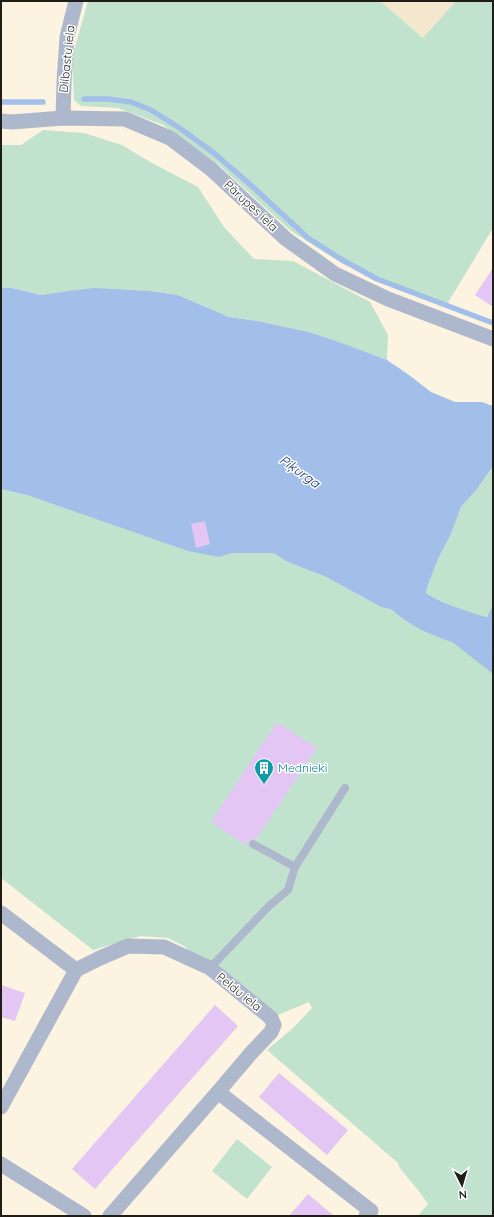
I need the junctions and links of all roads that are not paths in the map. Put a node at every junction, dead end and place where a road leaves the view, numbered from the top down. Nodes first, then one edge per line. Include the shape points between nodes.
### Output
1 (76, 1) edge
2 (63, 118) junction
3 (1, 121) edge
4 (493, 339) edge
5 (345, 788) dead end
6 (253, 844) dead end
7 (295, 867) junction
8 (1, 913) edge
9 (210, 968) junction
10 (76, 970) junction
11 (218, 1092) junction
12 (1, 1107) edge
13 (1, 1164) edge
14 (84, 1216) edge
15 (110, 1216) edge
16 (366, 1216) edge

1 - 2 street, Dilbastu iela via 67,37
2 - 3 street, Pārupes iela
2 - 4 street, Pārupes iela via 125,119 170,138 211,169 286,239 335,274 388,299
5 - 7 lane
6 - 7 lane
7 - 9 lane via 288,890 269,906
8 - 10 street
9 - 10 street, Peldu iela via 164,947 128,946
9 - 11 street, Peldu iela via 271,1018 274,1025 271,1032
10 - 12 street
11 - 15 street
11 - 16 street via 371,1211
13 - 14 street

